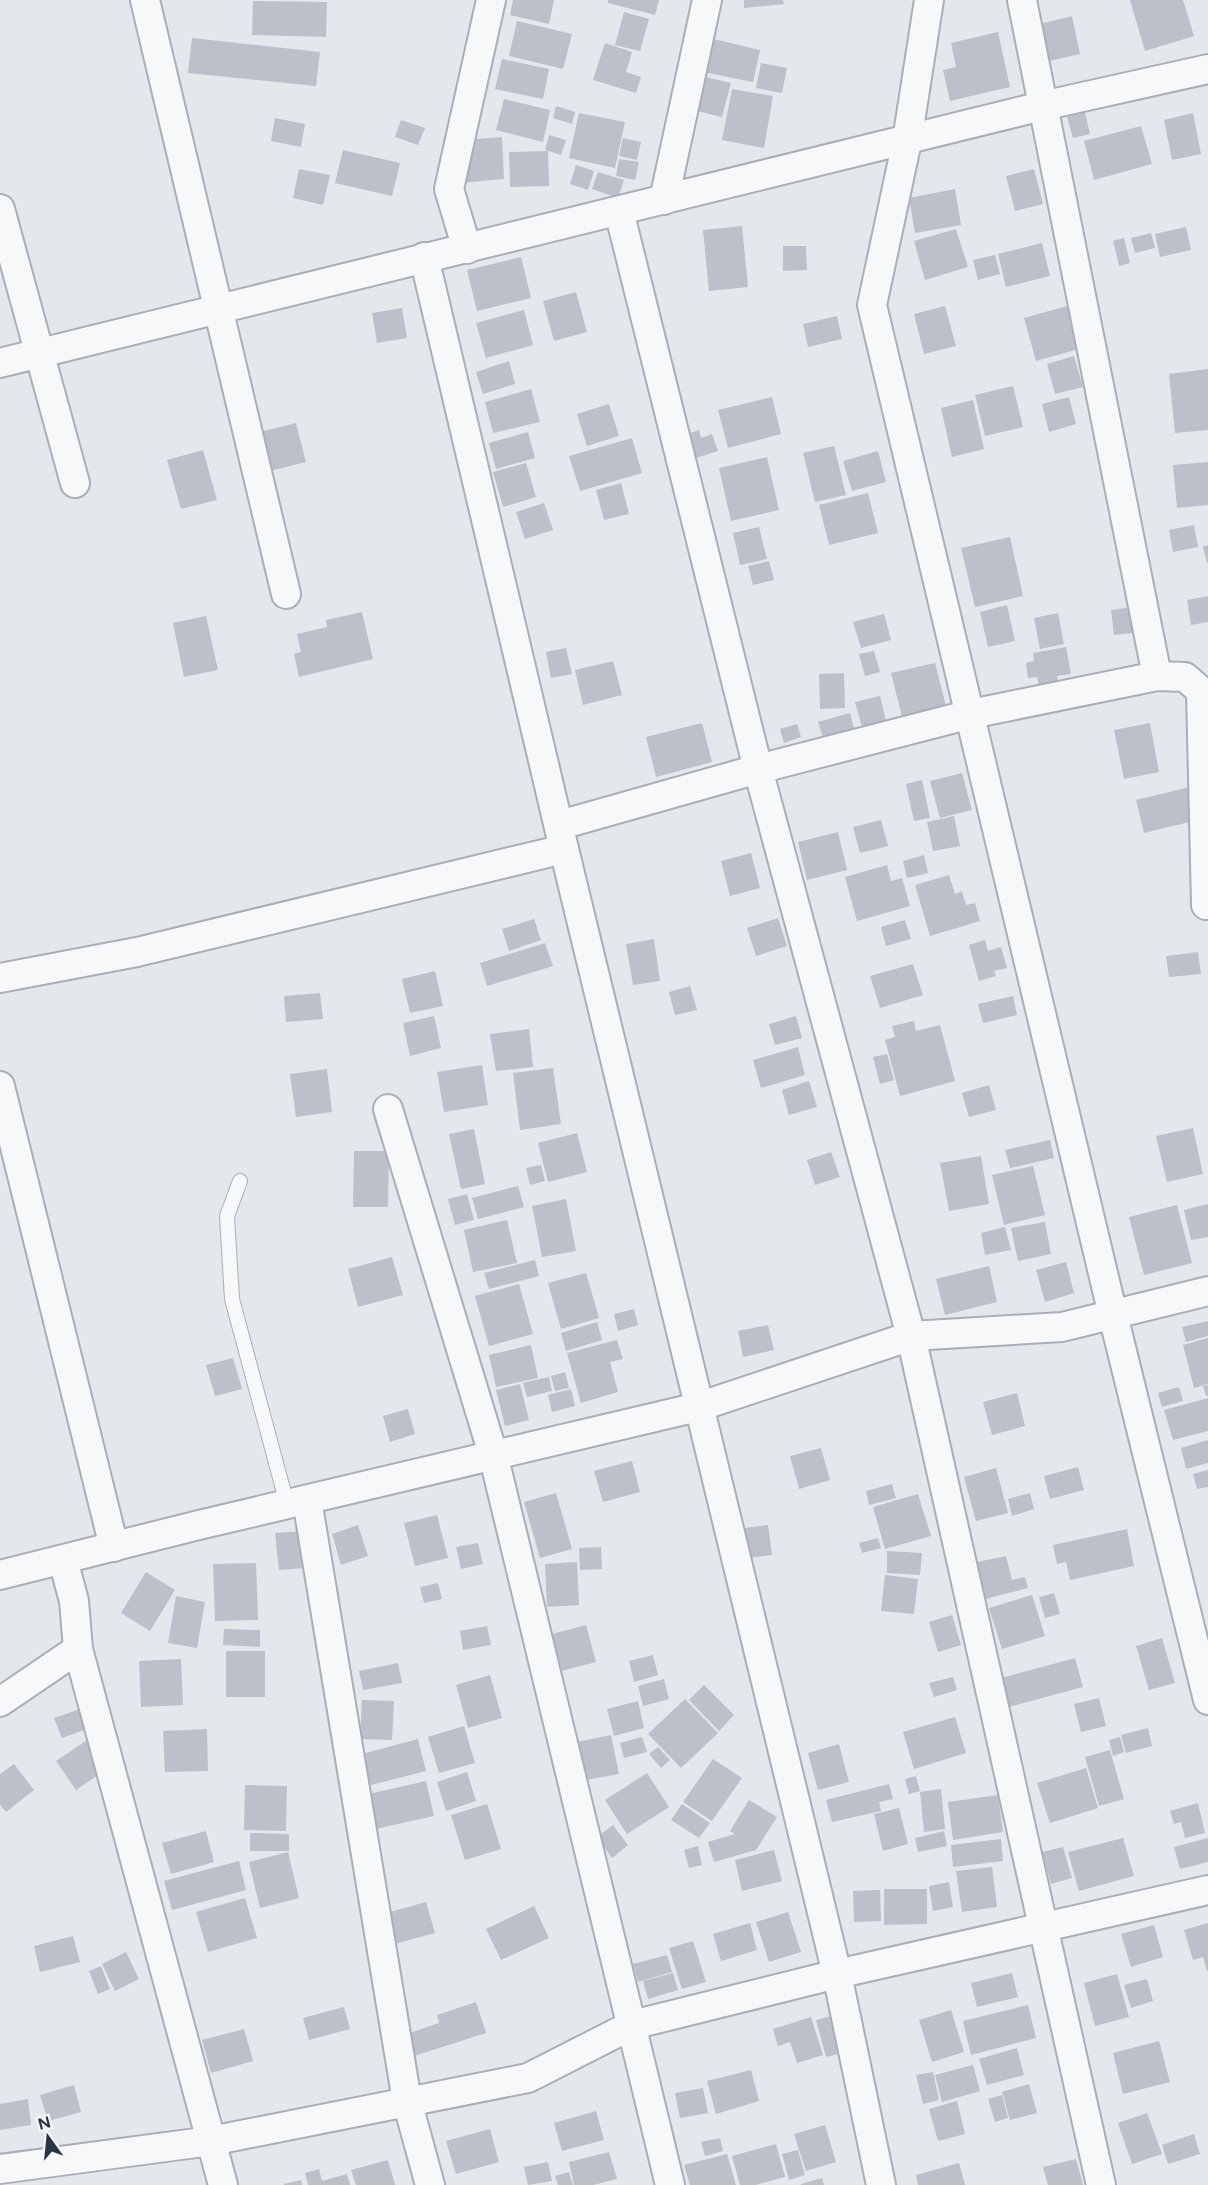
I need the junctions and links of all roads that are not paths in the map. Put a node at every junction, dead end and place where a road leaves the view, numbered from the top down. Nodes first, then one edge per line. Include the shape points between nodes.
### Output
1 (145, 0) edge
2 (491, 0) edge
3 (707, 0) edge
4 (928, 0) edge
5 (1022, 0) edge
6 (1208, 69) edge
7 (1042, 106) junction
8 (906, 141) junction
9 (664, 200) junction
10 (0, 209) edge
11 (619, 211) junction
12 (466, 249) junction
13 (424, 257) junction
14 (216, 309) junction
15 (39, 353) junction
16 (0, 363) edge
17 (75, 483) dead end
18 (286, 594) dead end
19 (1157, 676) junction
20 (971, 714) junction
21 (758, 769) junction
22 (562, 837) junction
23 (1206, 905) dead end
24 (0, 978) edge
25 (0, 1086) edge
26 (388, 1109) dead end
27 (240, 1181) dead end
28 (1208, 1291) edge
29 (1113, 1315) junction
30 (911, 1336) junction
31 (698, 1407) junction
32 (493, 1454) junction
33 (297, 1502) junction
34 (114, 1547) junction
35 (63, 1560) junction
36 (0, 1575) edge
37 (78, 1649) junction
38 (1208, 1700) edge
39 (0, 1702) edge
40 (1208, 1890) edge
41 (1044, 1927) junction
42 (837, 1974) junction
43 (632, 2025) junction
44 (407, 2101) junction
45 (211, 2141) junction
46 (0, 2169) edge
47 (223, 2185) edge
48 (430, 2185) edge
49 (670, 2185) edge
50 (881, 2185) edge
51 (1101, 2185) edge

1 - 14 street
2 - 12 street via 449,189
3 - 9 street
4 - 8 street
5 - 7 street
6 - 7 street
7 - 8 street
7 - 19 street
8 - 9 street
8 - 20 street via 872,305
9 - 11 street
10 - 15 street
11 - 12 street
11 - 21 street
12 - 13 street
13 - 14 street
13 - 22 street
14 - 15 street
14 - 18 street
15 - 16 street
15 - 17 street
19 - 20 street
19 - 23 street via 1185,677 1201,691
20 - 21 street
20 - 29 street
21 - 22 street
21 - 30 street
22 - 24 street via 137,952
22 - 31 street
25 - 34 street
26 - 32 street
27 - 33 lane via 227,1216 231,1299
28 - 29 street
29 - 30 street via 1062,1327
29 - 38 street
30 - 31 street
30 - 41 street
31 - 32 street
31 - 42 street
32 - 33 street
32 - 43 street
33 - 34 street
33 - 44 street
34 - 35 street
35 - 36 street
35 - 37 street via 74,1601
37 - 39 street
37 - 45 street
40 - 41 street
41 - 42 street
41 - 51 street
42 - 43 street
42 - 50 street
43 - 44 street via 528,2078
43 - 49 street
44 - 45 street
44 - 48 street
45 - 46 street
45 - 47 street

